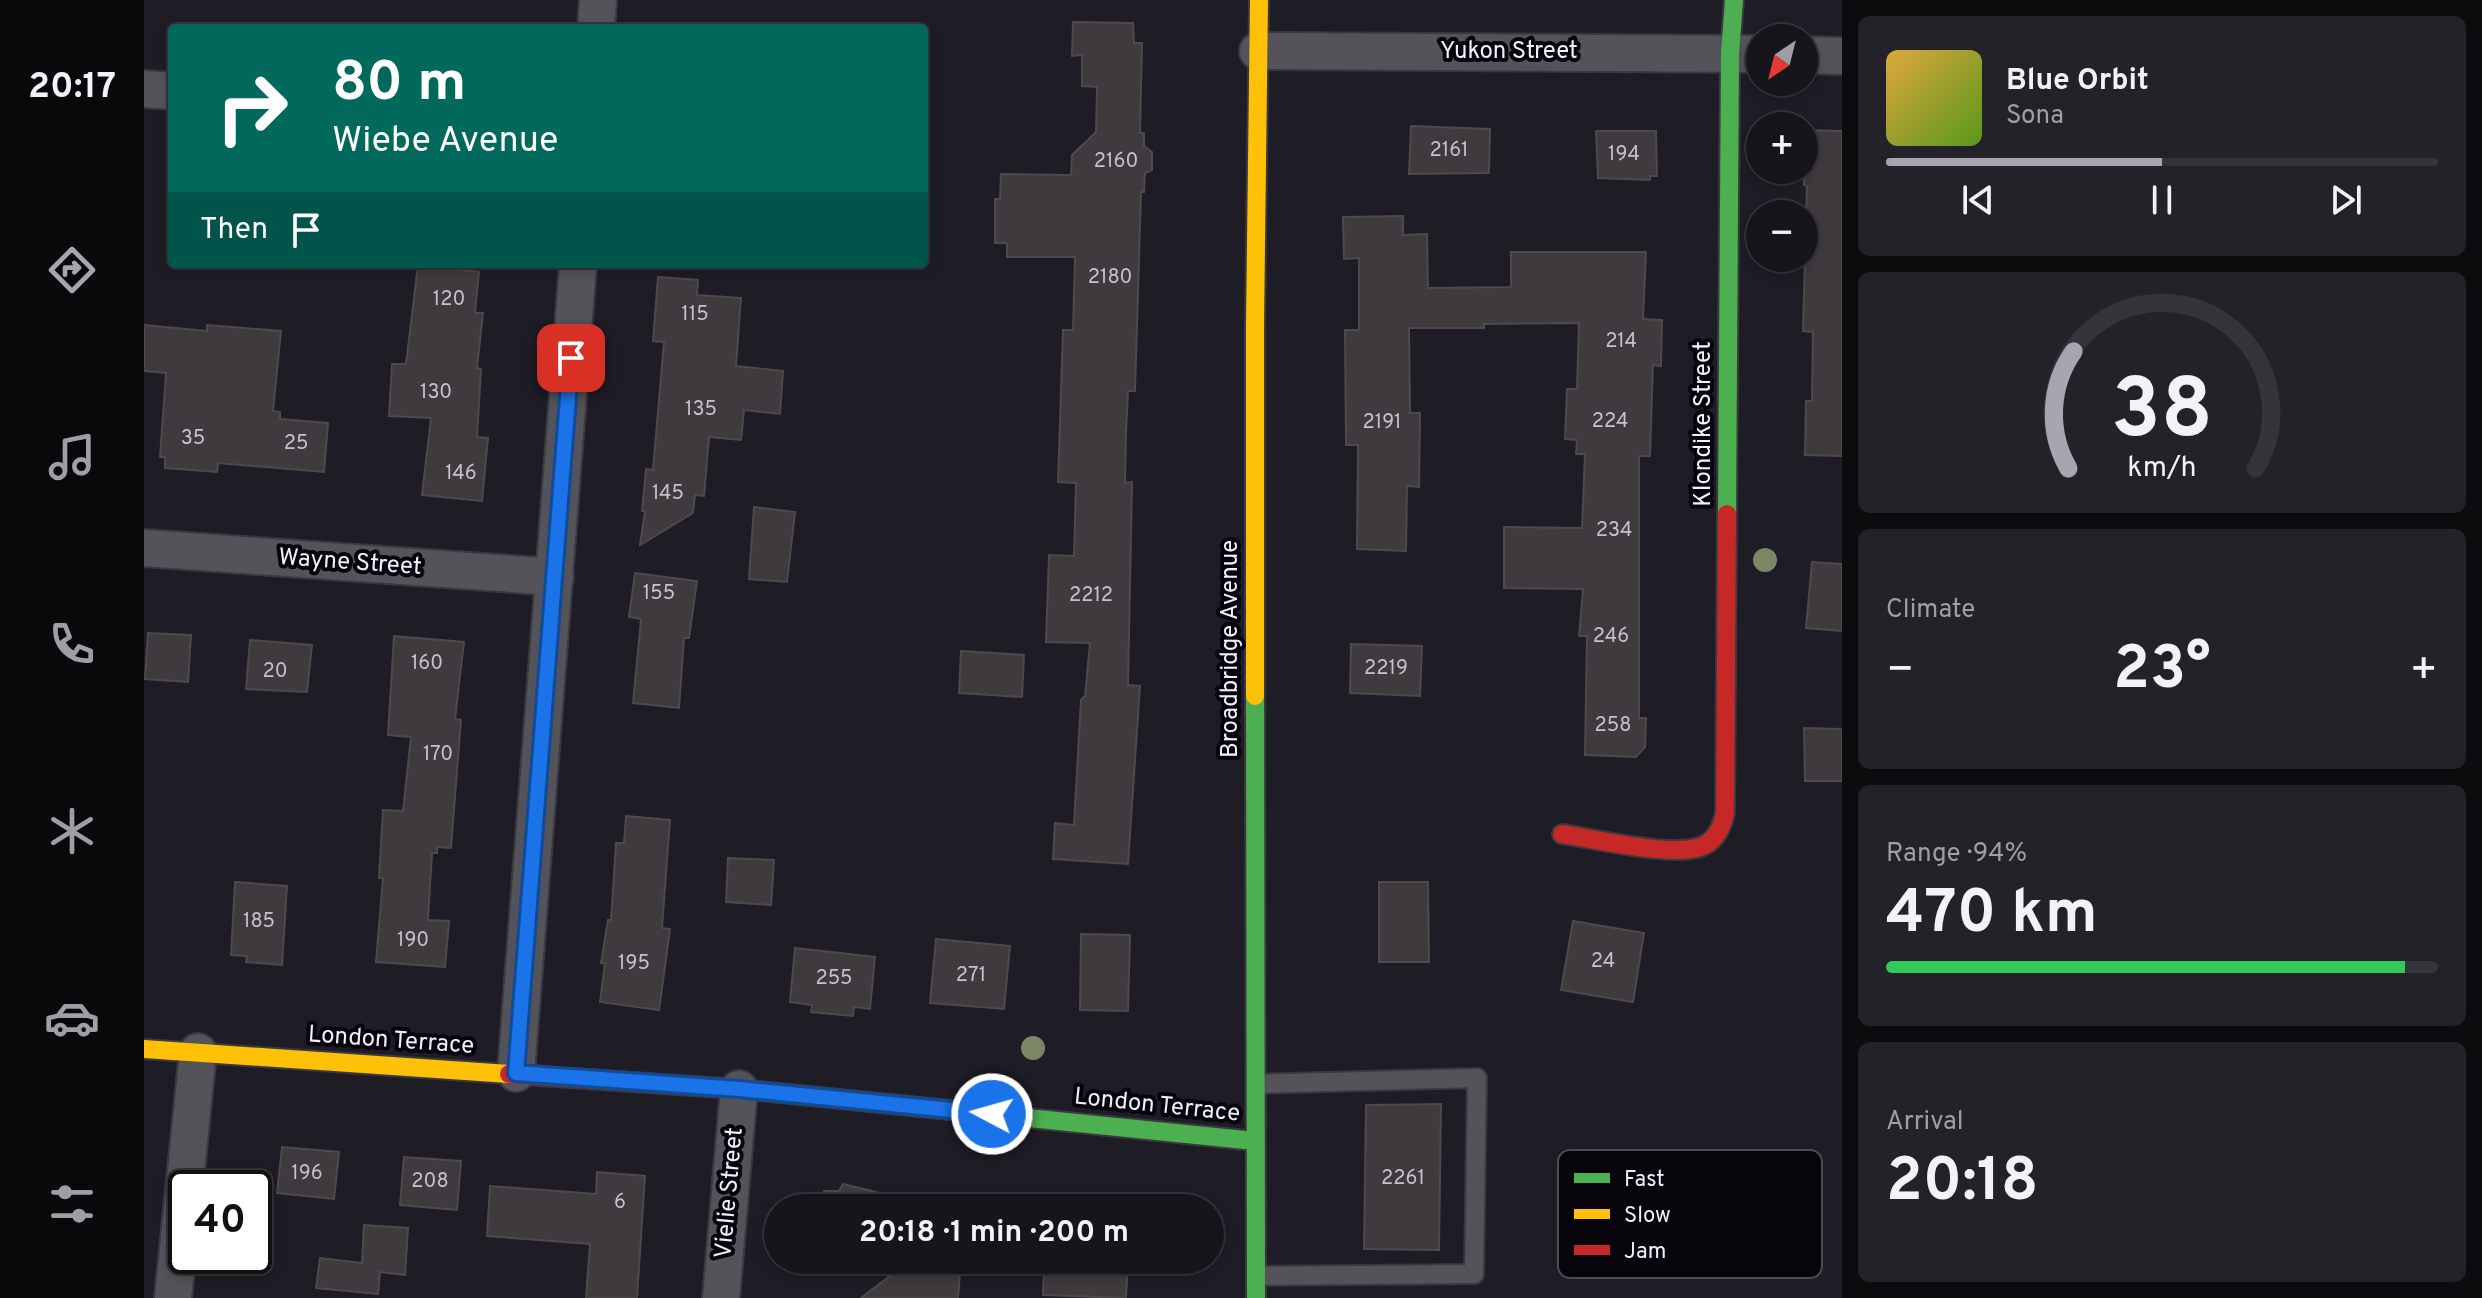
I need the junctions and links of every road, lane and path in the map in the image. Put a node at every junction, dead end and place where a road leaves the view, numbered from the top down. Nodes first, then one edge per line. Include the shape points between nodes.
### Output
1 (598, 0) edge
2 (1259, 0) edge
3 (1734, 0) edge
4 (596, 24) edge
5 (1258, 51) junction
6 (1745, 54) edge
7 (1818, 55) edge
8 (1842, 56) edge
9 (144, 89) edge
10 (168, 91) edge
11 (578, 268) edge
12 (144, 548) edge
13 (555, 577) junction
14 (1562, 834) dead end
15 (144, 1049) edge
16 (198, 1052) junction
17 (516, 1073) junction
18 (1256, 1084) junction
19 (739, 1089) junction
20 (1255, 1141) junction
21 (1256, 1276) junction
22 (173, 1298) edge
23 (721, 1298) edge
24 (1256, 1298) edge

1 - 4 street
2 - 5 street, Broadbridge Avenue
3 - 6 street, Klondike Street
5 - 6 street, Yukon Street
5 - 18 street, Broadbridge Avenue
6 - 14 street, Klondike Street via 1722,826 1709,843 1687,850
7 - 8 street
9 - 10 street
11 - 13 street
12 - 13 street, Wayne Street
13 - 17 street
15 - 16 street, London Terrace
16 - 17 street, London Terrace
16 - 22 street
17 - 19 street, London Terrace
18 - 20 street, Broadbridge Avenue
18 - 21 lane via 1477,1078 1474,1274
19 - 20 street, London Terrace
19 - 23 street, Vielie Street
20 - 21 street, Broadbridge Avenue
21 - 24 street, Broadbridge Avenue

